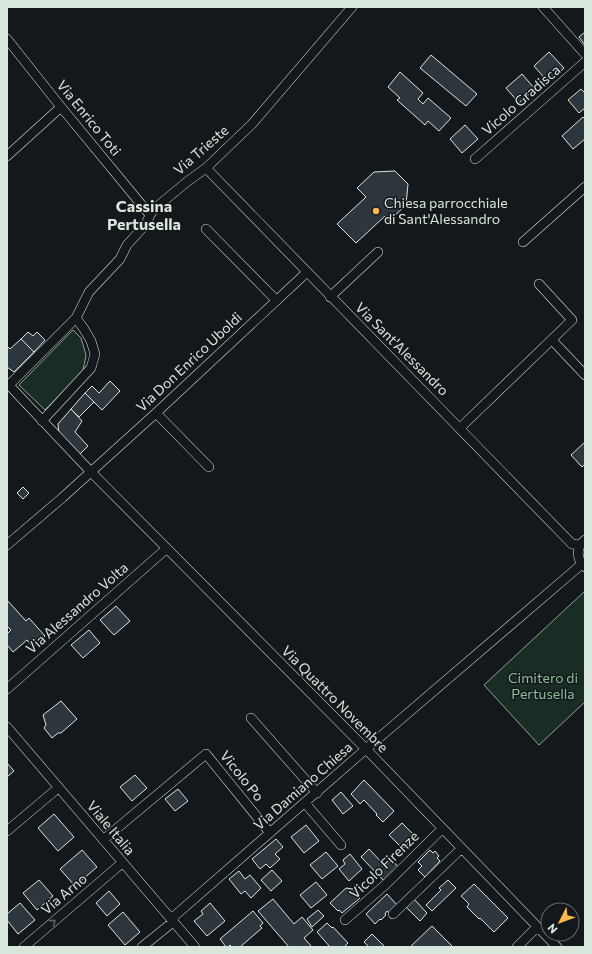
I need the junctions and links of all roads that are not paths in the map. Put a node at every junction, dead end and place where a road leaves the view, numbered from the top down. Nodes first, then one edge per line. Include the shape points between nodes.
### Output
1 (352, 7) edge
2 (543, 7) edge
3 (7, 39) edge
4 (585, 54) edge
5 (585, 62) edge
6 (61, 107) junction
7 (7, 156) edge
8 (475, 159) dead end
9 (206, 168) junction
10 (585, 187) edge
11 (150, 215) junction
12 (206, 229) dead end
13 (523, 242) dead end
14 (378, 252) dead end
15 (306, 273) junction
16 (539, 284) dead end
17 (330, 297) junction
18 (276, 300) junction
19 (76, 318) junction
20 (552, 340) junction
21 (585, 375) edge
22 (8, 384) edge
23 (156, 413) junction
24 (42, 420) junction
25 (460, 428) junction
26 (209, 467) dead end
27 (91, 472) junction
28 (582, 542) edge
29 (7, 545) edge
30 (166, 549) junction
31 (583, 565) edge
32 (7, 689) edge
33 (251, 718) dead end
34 (7, 728) edge
35 (366, 750) junction
36 (58, 788) junction
37 (317, 793) junction
38 (305, 803) junction
39 (442, 829) junction
40 (7, 831) edge
41 (270, 833) junction
42 (103, 840) junction
43 (341, 846) dead end
44 (461, 849) junction
45 (122, 863) junction
46 (393, 914) dead end
47 (345, 920) dead end
48 (172, 921) junction
49 (537, 927) junction
50 (24, 947) edge
51 (142, 947) edge
52 (195, 947) edge
53 (517, 947) edge
54 (557, 947) edge

1 - 9 street, Via Trieste via 252,124
2 - 4 street
3 - 6 street, Via Enrico Toti
5 - 8 street, Vicolo Gradisca
6 - 7 street
6 - 11 street, Via Enrico Toti
9 - 11 street, Via Trieste via 154,209
9 - 15 street, Via Sant'Alessandro
10 - 13 street
11 - 19 street, Via Trieste via 120,258 89,292
12 - 18 street
14 - 17 street
15 - 17 street, Via Sant'Alessandro
15 - 18 street, Via Don Enrico Uboldi
16 - 20 street via 572,320
17 - 25 street, Via Sant'Alessandro
18 - 23 street, Via Don Enrico Uboldi
19 - 22 street, Via Trieste
19 - 24 street via 91,341 95,354 91,368
20 - 21 street
20 - 25 street
22 - 24 street, Via Quattro Novembre
23 - 26 street
23 - 27 street, Via Don Enrico Uboldi
24 - 27 street, Via Quattro Novembre
25 - 28 street, Via Sant'Alessandro via 572,544
27 - 29 street, Via Don Enrico Uboldi
27 - 30 street, Via Quattro Novembre
28 - 31 street via 578,556
30 - 32 street, Via Alessandro Volta
30 - 35 street, Via Quattro Novembre
31 - 35 street, Via Damiano Chiesa
33 - 37 street
34 - 36 street, Viale Italia
35 - 37 street, Via Damiano Chiesa
35 - 39 street, Via Quattro Novembre
36 - 40 street
36 - 42 street, Viale Italia
37 - 38 street, Via Damiano Chiesa
38 - 41 street, Via Damiano Chiesa
38 - 43 street
39 - 44 street, Via Quattro Novembre
39 - 47 street, Vicolo Firenze
41 - 42 street, Vicolo Po via 206,754
41 - 48 street, Via Damiano Chiesa
42 - 45 street, Viale Italia
44 - 46 street
44 - 49 street, Via Quattro Novembre
45 - 48 street, Viale Italia
50 -> 45 street, Via Arno
48 - 51 street, Via Damiano Chiesa
48 - 52 street, Viale Italia
49 - 53 street
49 - 54 street, Via Quattro Novembre

